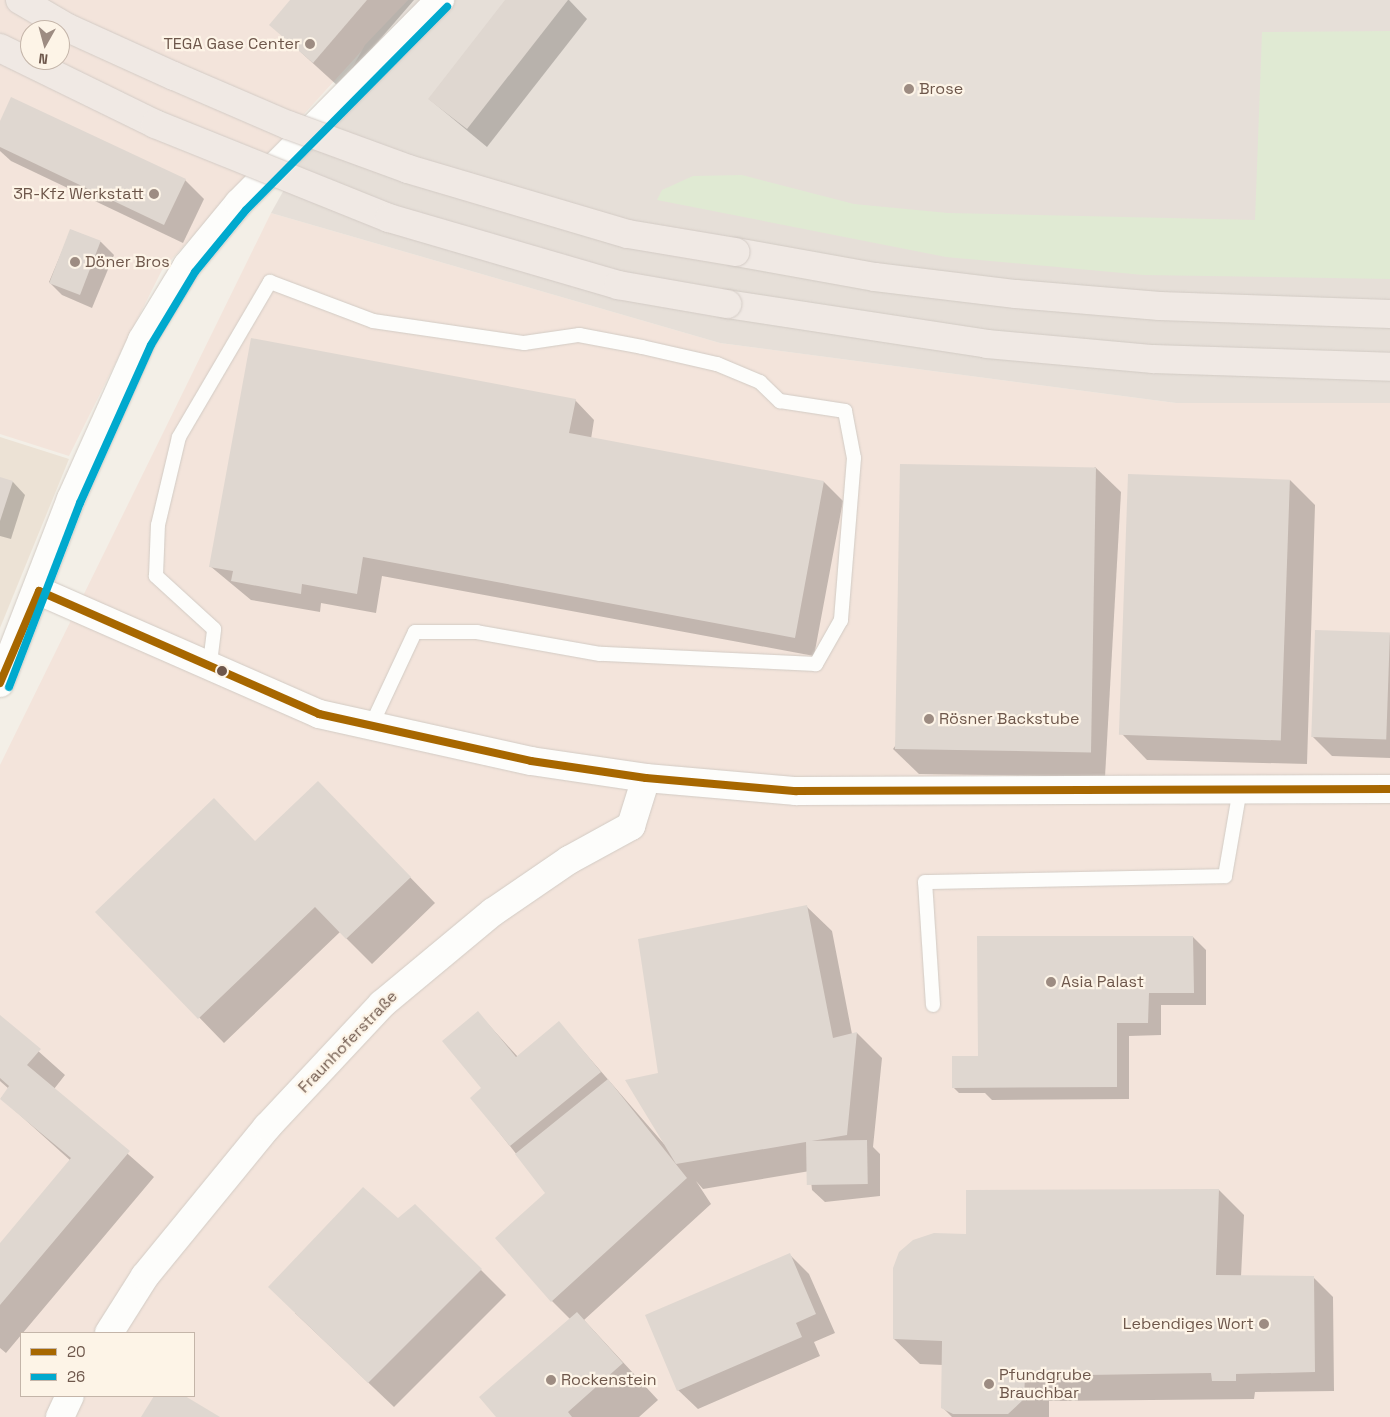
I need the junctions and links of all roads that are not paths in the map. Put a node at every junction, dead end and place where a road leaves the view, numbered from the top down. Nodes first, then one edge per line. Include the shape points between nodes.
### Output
1 (20, 0) edge
2 (440, 0) edge
3 (0, 48) edge
4 (1390, 314) edge
5 (1390, 367) edge
6 (39, 591) junction
7 (210, 663) junction
8 (0, 683) edge
9 (371, 726) junction
10 (646, 778) junction
11 (1240, 789) junction
12 (1390, 789) edge
13 (933, 1005) dead end
14 (110, 1332) edge
15 (70, 1397) edge
16 (60, 1417) edge

1 - 4 highway, bridge via 68,28 183,80 408,169 628,234 874,277 1016,294 1160,306
2 - 6 street via 239,203 187,266 142,340 71,499
3 - 5 highway, bridge via 155,124 389,218 618,285 859,328 987,344 1153,359
6 - 7 street
6 - 8 street
7 - 9 street via 319,714
7 - 9 lane via 214,630 156,576 158,525 179,437 270,282 372,321 524,343 579,335 661,351 734,371 760,382 780,401 845,411 854,458 841,620 816,664 600,654 477,632 415,632
9 - 10 street via 531,761
10 - 11 street via 796,791
10 - 14 street, Fraunhoferstraße via 631,826 569,860 493,912 382,1004 266,1128 145,1276
11 - 12 street
11 - 13 lane via 1224,876 925,882
15 - 16 street

